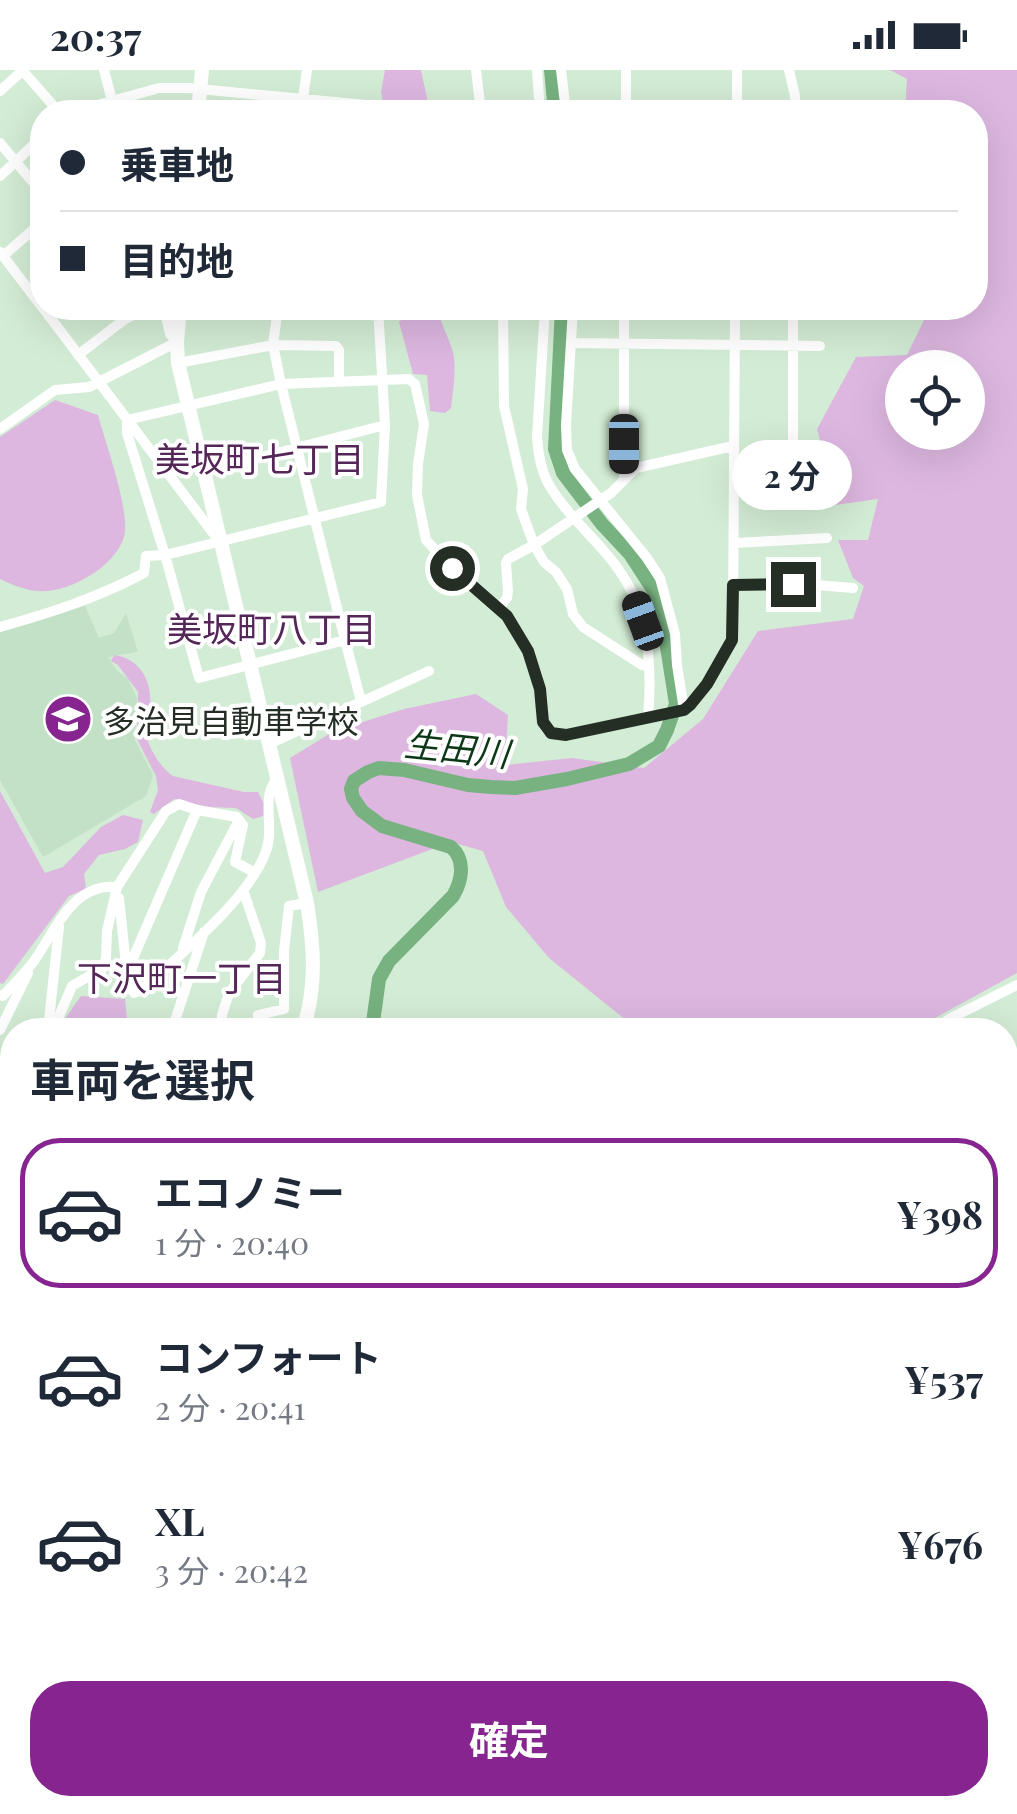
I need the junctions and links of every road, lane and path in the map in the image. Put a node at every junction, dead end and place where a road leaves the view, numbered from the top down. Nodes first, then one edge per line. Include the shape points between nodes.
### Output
1 (22, 70) edge
2 (104, 70) edge
3 (202, 70) edge
4 (307, 70) edge
5 (476, 70) edge
6 (537, 70) edge
7 (561, 70) edge
8 (626, 70) edge
9 (737, 70) edge
10 (789, 70) edge
11 (201, 89) junction
12 (0, 91) edge
13 (304, 98) junction
14 (48, 100) edge
15 (112, 100) edge
16 (129, 100) edge
17 (200, 100) edge
18 (322, 100) edge
19 (480, 100) edge
20 (539, 100) edge
21 (565, 100) edge
22 (626, 100) edge
23 (737, 100) edge
24 (795, 100) edge
25 (0, 143) edge
26 (30, 149) edge
27 (16, 162) junction
28 (0, 176) edge
29 (30, 179) edge
30 (30, 232) edge
31 (2, 254) edge
32 (30, 290) edge
33 (52, 320) edge
34 (124, 320) edge
35 (167, 320) edge
36 (179, 320) edge
37 (276, 320) edge
38 (378, 320) edge
39 (503, 320) edge
40 (544, 320) edge
41 (573, 320) edge
42 (624, 320) edge
43 (735, 320) edge
44 (794, 320) edge
45 (176, 342) junction
46 (624, 342) junction
47 (572, 343) junction
48 (273, 344) junction
49 (734, 344) junction
50 (793, 346) junction
51 (820, 346) dead end
52 (78, 355) junction
53 (178, 363) junction
54 (382, 380) junction
55 (100, 382) junction
56 (339, 382) junction
57 (281, 384) junction
58 (188, 404) junction
59 (127, 420) junction
60 (385, 425) junction
61 (0, 429) edge
62 (733, 446) junction
63 (297, 448) junction
64 (204, 472) junction
65 (793, 473) dead end
66 (624, 478) junction
67 (601, 500) junction
68 (314, 518) junction
69 (573, 518) junction
70 (827, 538) dead end
71 (220, 542) junction
72 (734, 543) junction
73 (534, 545) junction
74 (166, 555) junction
75 (733, 585) junction
76 (853, 588) dead end
77 (500, 608) junction
78 (0, 627) edge
79 (345, 640) junction
80 (250, 666) junction
81 (648, 666) junction
82 (429, 671) dead end
83 (360, 701) junction
84 (684, 710) junction
85 (648, 718) junction
86 (269, 744) junction
87 (277, 778) junction
88 (197, 810) junction
89 (239, 820) junction
90 (254, 872) junction
91 (118, 888) junction
92 (242, 890) junction
93 (307, 903) junction
94 (60, 921) junction
95 (204, 931) junction
96 (181, 954) junction
97 (32, 964) junction
98 (127, 973) junction
99 (1016, 988) edge
100 (0, 995) edge
101 (6, 1018) edge
102 (51, 1018) edge
103 (56, 1018) edge
104 (176, 1018) edge
105 (222, 1018) edge
106 (258, 1018) edge
107 (306, 1018) edge
108 (951, 1018) edge

1 - 12 street
1 - 14 street
2 - 15 street
3 - 11 main road
4 - 13 street
5 - 19 street
6 - 20 street
7 - 21 street
8 - 22 street
9 - 23 street
10 - 24 street
11 - 13 street
11 - 16 street via 159,88
11 - 17 main road
13 - 18 street
25 - 27 street
26 - 27 street
27 - 28 street
27 - 29 street
30 - 31 street
31 - 32 street
33 - 52 street
34 - 52 street
35 - 45 street
36 - 45 main road
37 - 48 street
38 - 54 street
39 - 73 street via 504,406 523,489 521,509
40 - 69 street via 536,438 546,480
41 - 47 street
42 - 46 street
43 - 49 street
44 - 50 street
45 - 53 main road
45 - 55 street
46 - 47 street
46 - 49 street
46 - 66 street
47 - 67 street via 568,450
48 - 53 street
48 - 56 street via 336,346
48 - 57 street
49 - 50 street
49 - 62 street
50 - 51 street
50 - 65 street
52 - 55 street
53 - 58 main road
54 - 56 street
54 - 60 street
54 - 77 street via 408,379 419,397 424,424 417,495 426,540
55 - 59 street
55 - 61 street via 54,390
56 - 57 street
57 - 58 street
57 - 63 street
58 - 59 street
58 - 64 main road
59 - 71 street
59 - 74 street
60 - 63 street
60 - 68 street via 381,502
62 - 66 street via 636,468
62 - 72 street
63 - 64 street
63 - 68 street
64 - 71 main road
66 - 67 street
67 - 69 street
67 - 84 street via 660,578
68 - 71 street
68 - 79 street
69 - 73 street
69 - 81 street via 633,594
70 - 72 street
71 - 74 street
71 - 80 main road
72 - 75 street
73 - 77 street via 508,559 507,598
73 - 81 street via 567,589 583,627
74 - 78 street via 146,556 144,573 88,600
74 - 80 street via 199,678
75 - 76 street
75 - 84 street via 732,640
77 - 85 street via 528,651 551,733
79 - 80 street
79 - 83 street
80 - 86 main road
81 - 85 street
82 - 83 street
83 - 86 street
84 - 85 street
86 - 87 main road
87 - 90 street via 266,853
87 - 93 main road
88 - 89 street
88 - 91 street via 179,804 166,811
88 - 98 street
89 - 90 street via 235,862
89 - 96 street via 201,892
90 - 92 street
91 - 94 street via 83,894
91 - 98 street
91 - 103 street via 102,968 72,986
92 - 95 street
92 - 105 street via 260,953 230,993
93 - 106 street via 290,906 284,1009
93 - 107 main road via 314,964
94 - 97 street
94 - 102 street
95 - 96 street
95 - 104 street
96 - 98 street via 134,993
97 - 100 street
97 - 101 street
99 - 108 street

